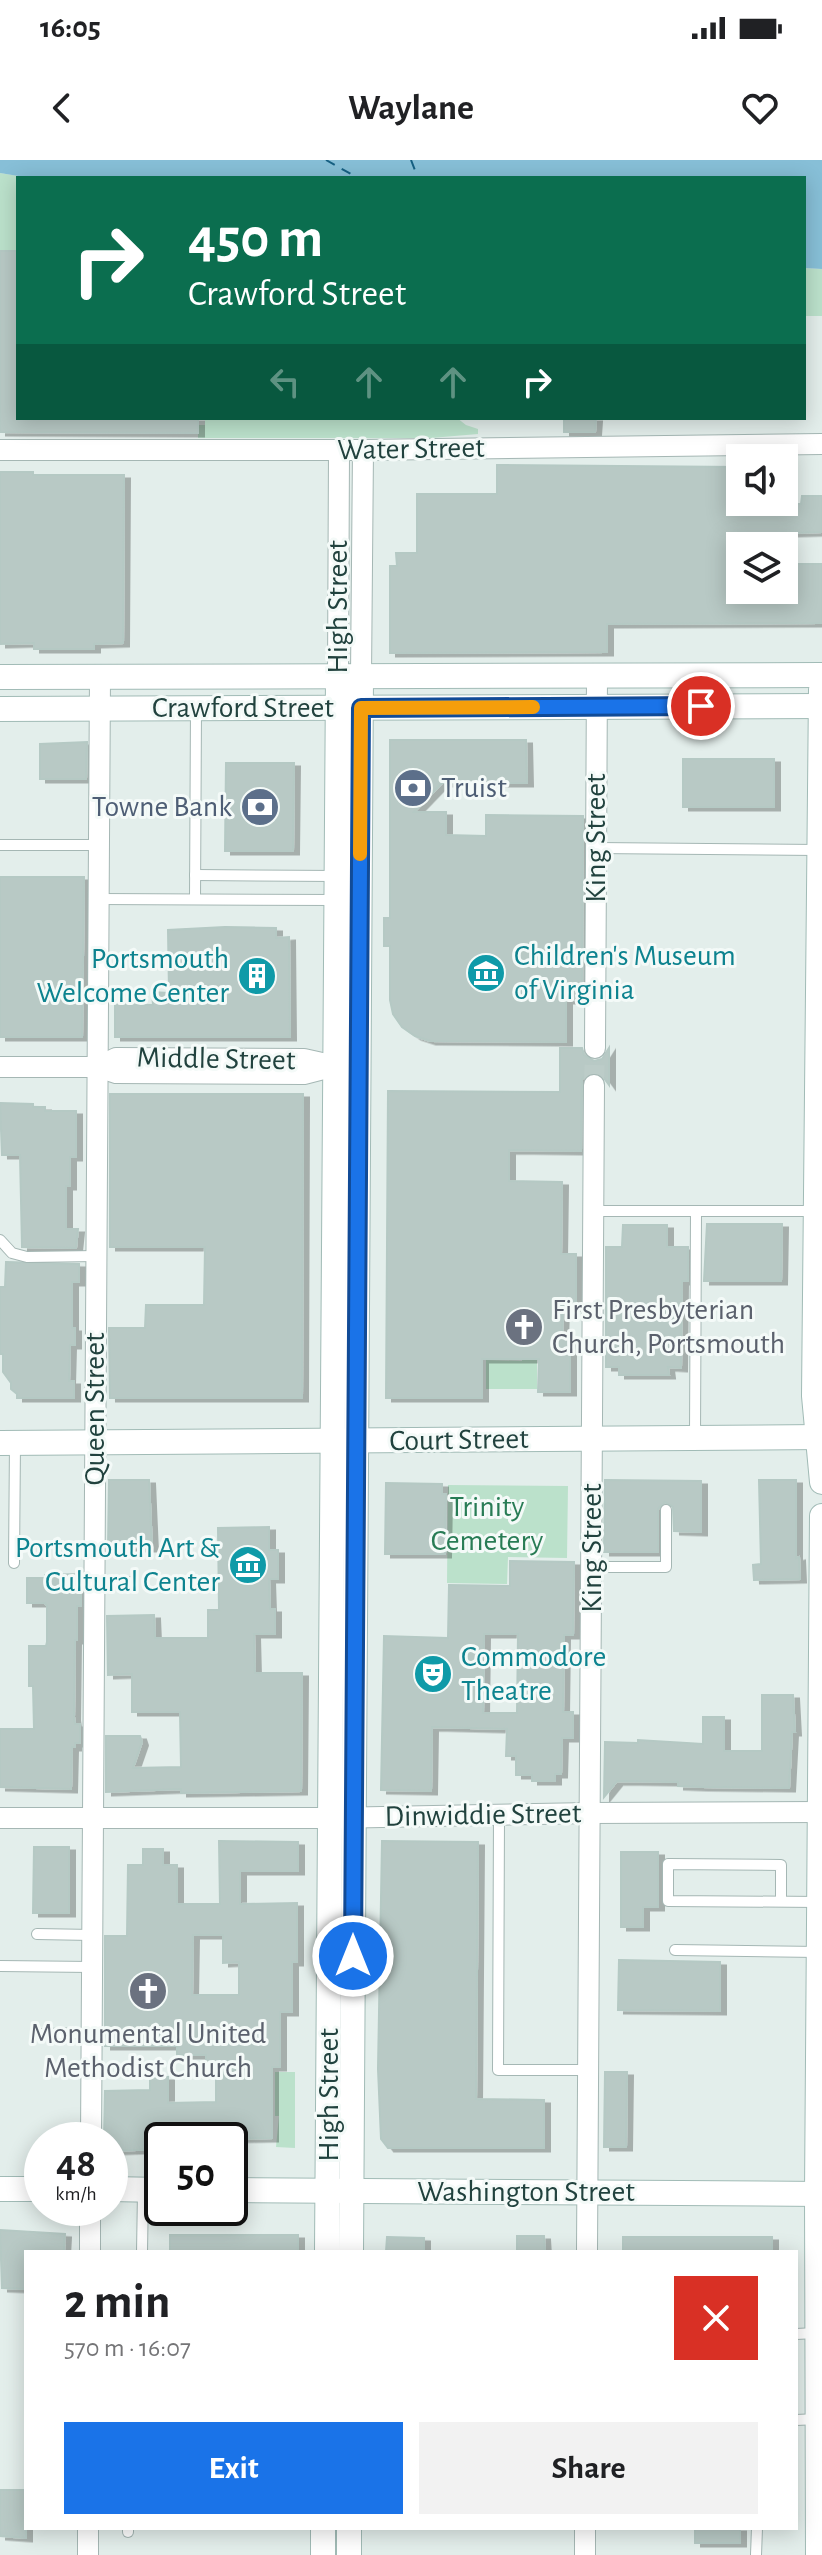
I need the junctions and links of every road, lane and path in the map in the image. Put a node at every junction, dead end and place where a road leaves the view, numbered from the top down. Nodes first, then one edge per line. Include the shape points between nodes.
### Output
1 (822, 444) edge
2 (0, 450) edge
3 (339, 450) junction
4 (363, 450) junction
5 (821, 675) edge
6 (597, 676) junction
7 (0, 677) edge
8 (100, 677) junction
9 (349, 677) junction
10 (597, 706) junction
11 (821, 706) edge
12 (196, 708) junction
13 (349, 708) junction
14 (0, 709) edge
15 (100, 709) junction
16 (0, 845) edge
17 (99, 845) junction
18 (596, 848) junction
19 (819, 850) junction
20 (195, 875) junction
21 (336, 888) junction
22 (99, 899) junction
23 (195, 899) junction
24 (820, 912) edge
25 (820, 961) edge
26 (595, 1048) tunnel mouth
27 (820, 1059) edge
28 (347, 1066) junction
29 (0, 1067) edge
30 (98, 1067) junction
31 (594, 1085) tunnel mouth
32 (594, 1211) junction
33 (696, 1211) junction
34 (818, 1217) edge
35 (0, 1240) edge
36 (96, 1256) junction
37 (820, 1437) edge
38 (695, 1438) junction
39 (592, 1439) junction
40 (344, 1441) junction
41 (95, 1442) junction
42 (7, 1443) edge
43 (822, 1482) edge
44 (666, 1510) dead end
45 (822, 1516) edge
46 (14, 1563) dead end
47 (592, 1567) junction
48 (94, 1582) junction
49 (129, 1582) dead end
50 (822, 1589) edge
51 (821, 1812) edge
52 (590, 1813) junction
53 (499, 1815) junction
54 (0, 1818) edge
55 (93, 1818) junction
56 (342, 1818) junction
57 (781, 1900) junction
58 (819, 1902) junction
59 (37, 1934) dead end
60 (92, 1935) junction
61 (675, 1950) dead end
62 (818, 1952) junction
63 (0, 1966) edge
64 (92, 1967) junction
65 (91, 2033) junction
66 (43, 2034) dead end
67 (588, 2070) junction
68 (91, 2122) edge
69 (0, 2189) edge
70 (24, 2189) edge
71 (248, 2190) edge
72 (340, 2191) junction
73 (587, 2192) junction
74 (820, 2194) edge
75 (90, 2226) edge
76 (146, 2226) edge
77 (90, 2250) edge
78 (142, 2250) edge
79 (327, 2250) edge
80 (351, 2250) edge
81 (587, 2250) edge
82 (807, 2334) edge
83 (807, 2420) edge
84 (88, 2530) edge
85 (323, 2530) edge
86 (349, 2530) edge
87 (585, 2530) edge
88 (757, 2530) edge
89 (88, 2555) edge
90 (323, 2555) edge
91 (349, 2555) edge
92 (585, 2555) edge
93 (756, 2555) edge
94 (818, 2555) edge

1 - 4 street, Water Street
2 - 3 street, Water Street
3 - 4 street, Water Street
3 - 9 street, High Street
4 - 9 street, High Street
5 - 6 main road, Crawford Street
5 - 11 main road
6 - 9 main road, Crawford Street
6 - 10 street, King Street
7 - 8 main road, Crawford Street
8 - 9 main road, Crawford Street
8 - 15 street, Queen Street
9 - 13 main road, High Street
10 - 11 main road, Crawford Street
10 - 13 main road, Crawford Street
10 - 18 street, King Street
11 - 19 main road
12 - 13 main road, Crawford Street
12 - 15 main road, Crawford Street
12 - 20 lane
13 - 21 main road, High Street
13 - 28 main road, High Street
14 - 15 main road, Crawford Street
15 - 17 street, Queen Street
16 - 17 lane
17 - 22 street, Queen Street
18 - 19 lane
18 - 26 street, King Street
19 - 24 main road
20 - 21 lane
20 - 23 lane
21 - 23 lane
21 - 28 main road, High Street
22 - 23 lane
22 - 30 street, Queen Street
24 - 25 main road
25 - 27 main road
27 - 34 main road
28 - 30 street, Middle Street via 304,1074 116,1073
28 - 40 main road, High Street
29 - 30 street, Middle Street
30 - 36 street, Queen Street
31 - 32 street, King Street
32 - 33 lane
32 - 39 street, King Street
33 - 34 lane
33 - 38 lane
34 - 37 main road via 814,1396
35 - 36 lane via 12,1253 27,1257
36 - 41 street, Queen Street
37 - 38 main road, Court Street
37 - 43 main road
38 - 39 main road, Court Street
39 - 40 main road, Court Street
39 - 47 street, King Street
40 - 41 main road, Court Street
40 - 56 main road, High Street
41 - 42 main road, Court Street
41 - 48 street, Queen Street
42 - 46 lane
44 - 47 lane via 666,1567
45 - 50 main road
47 - 52 street, King Street
48 - 49 lane
48 - 55 street, Queen Street
50 - 51 main road
51 - 52 street, Dinwiddie Street
51 - 58 main road
52 - 53 street, Dinwiddie Street
52 - 67 street, King Street
53 - 56 street, Dinwiddie Street
53 - 67 lane via 498,2070
54 - 55 street, Dinwiddie Street
55 - 56 street, Dinwiddie Street
55 - 60 street, Queen Street
56 - 72 main road, High Street
57 - 57 lane via 668,1901 668,1864 781,1865
57 - 58 lane
58 - 62 main road
59 - 60 lane
60 - 64 street, Queen Street
61 - 62 lane
62 - 74 main road
63 - 64 lane
64 - 65 street, Queen Street
65 - 66 lane
65 - 68 street, Queen Street
67 - 73 street, King Street
69 - 70 main road
71 - 72 main road, Washington Street
72 - 73 main road, Washington Street
72 - 79 main road, High Street
72 - 80 main road, High Street
73 - 74 main road, Washington Street
73 - 81 street, King Street
74 - 82 main road
75 - 77 street
76 - 78 lane
82 - 83 main road
83 - 94 main road
84 - 89 street
85 - 90 main road
86 - 91 main road
87 - 92 street
88 - 93 lane

